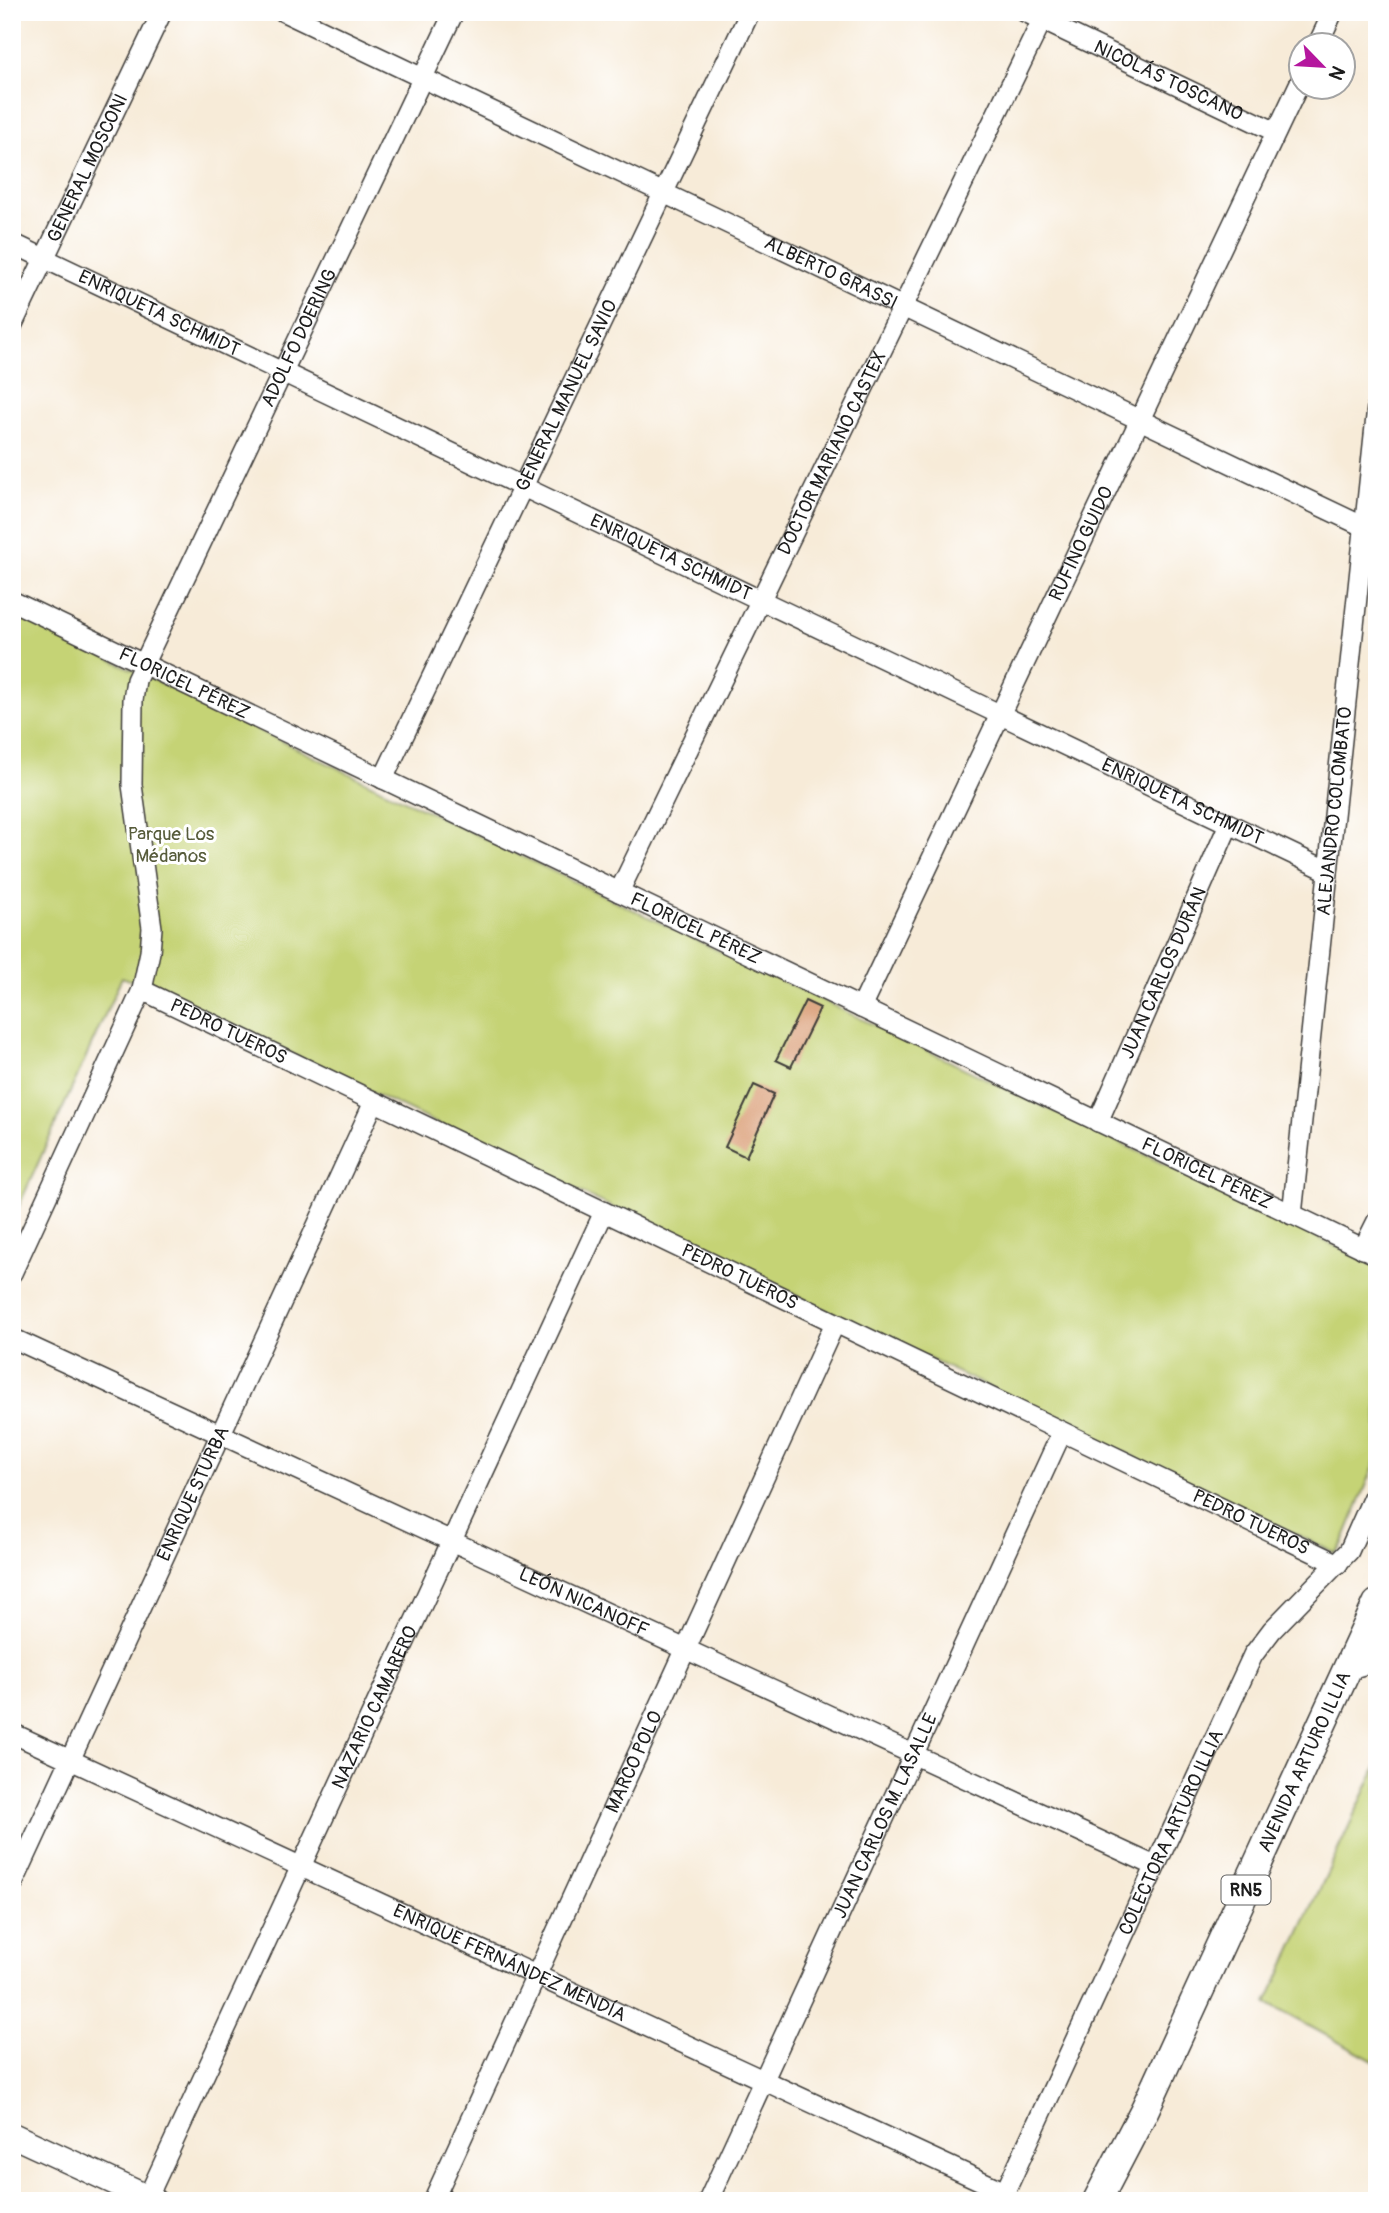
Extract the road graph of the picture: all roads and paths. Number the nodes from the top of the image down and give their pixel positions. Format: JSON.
{"nodes":[{"id":1,"x":162,"y":12,"type":"edge"},
{"id":2,"x":284,"y":12,"type":"edge"},
{"id":3,"x":454,"y":12,"type":"edge"},
{"id":4,"x":750,"y":12,"type":"edge"},
{"id":5,"x":1333,"y":12,"type":"edge"},
{"id":6,"x":1038,"y":15,"type":"edge"},
{"id":7,"x":1324,"y":32,"type":"edge"},
{"id":8,"x":423,"y":78,"type":"junction"},
{"id":9,"x":1290,"y":102,"type":"edge"},
{"id":10,"x":1276,"y":132,"type":"junction"},
{"id":11,"x":663,"y":193,"type":"junction"},
{"id":12,"x":12,"y":243,"type":"edge"},
{"id":13,"x":45,"y":258,"type":"junction"},
{"id":14,"x":903,"y":307,"type":"junction"},
{"id":15,"x":12,"y":326,"type":"edge"},
{"id":16,"x":282,"y":372,"type":"junction"},
{"id":17,"x":1377,"y":407,"type":"edge"},
{"id":18,"x":1139,"y":420,"type":"junction"},
{"id":19,"x":523,"y":486,"type":"junction"},
{"id":20,"x":1370,"y":530,"type":"edge"},
{"id":21,"x":761,"y":600,"type":"junction"},
{"id":22,"x":12,"y":601,"type":"edge"},
{"id":23,"x":143,"y":664,"type":"junction"},
{"id":24,"x":1000,"y":714,"type":"junction"},
{"id":25,"x":383,"y":779,"type":"junction"},
{"id":26,"x":1229,"y":824,"type":"junction"},
{"id":27,"x":1328,"y":871,"type":"junction"},
{"id":28,"x":619,"y":892,"type":"junction"},
{"id":29,"x":142,"y":990,"type":"junction"},
{"id":30,"x":861,"y":1008,"type":"junction"},
{"id":31,"x":374,"y":1102,"type":"junction"},
{"id":32,"x":1098,"y":1122,"type":"junction"},
{"id":33,"x":604,"y":1212,"type":"junction"},
{"id":34,"x":1292,"y":1215,"type":"junction"},
{"id":35,"x":1377,"y":1221,"type":"edge"},
{"id":36,"x":1370,"y":1252,"type":"edge"},
{"id":37,"x":12,"y":1273,"type":"edge"},
{"id":38,"x":835,"y":1323,"type":"junction"},
{"id":39,"x":12,"y":1338,"type":"edge"},
{"id":40,"x":1062,"y":1432,"type":"junction"},
{"id":41,"x":221,"y":1434,"type":"junction"},
{"id":42,"x":1377,"y":1488,"type":"edge"},
{"id":43,"x":452,"y":1541,"type":"junction"},
{"id":44,"x":1338,"y":1564,"type":"junction"},
{"id":45,"x":1377,"y":1604,"type":"edge"},
{"id":46,"x":685,"y":1649,"type":"junction"},
{"id":47,"x":1377,"y":1661,"type":"edge"},
{"id":48,"x":1347,"y":1670,"type":"junction"},
{"id":49,"x":12,"y":1733,"type":"edge"},
{"id":50,"x":914,"y":1755,"type":"junction"},
{"id":51,"x":70,"y":1760,"type":"junction"},
{"id":52,"x":1155,"y":1866,"type":"junction"},
{"id":53,"x":301,"y":1867,"type":"junction"},
{"id":54,"x":12,"y":1886,"type":"edge"},
{"id":55,"x":536,"y":1975,"type":"junction"},
{"id":56,"x":764,"y":2080,"type":"junction"},
{"id":57,"x":1144,"y":2109,"type":"junction"},
{"id":58,"x":12,"y":2135,"type":"edge"},
{"id":59,"x":1003,"y":2196,"type":"edge"},
{"id":60,"x":150,"y":2200,"type":"edge"},
{"id":61,"x":433,"y":2201,"type":"edge"},
{"id":62,"x":708,"y":2201,"type":"edge"},
{"id":63,"x":1097,"y":2201,"type":"edge"},
{"id":64,"x":1110,"y":2201,"type":"edge"}],
"edges":[{"from":1,"to":13,"type":"street","name":"GENERAL MOSCONI"},
{"from":2,"to":8,"type":"street","name":"ALBERTO GRASSI"},
{"from":3,"to":8,"type":"street","name":"ADOLFO DOERING"},
{"from":4,"to":11,"type":"street","name":"GENERAL MANUEL SAVIO"},
{"from":5,"to":7,"type":"street"},
{"from":6,"to":10,"type":"street","name":"NICOLÁS TOSCANO"},
{"from":6,"to":14,"type":"street","name":"DOCTOR MARIANO CASTEX"},
{"from":8,"to":11,"type":"street","name":"ALBERTO GRASSI"},
{"from":8,"to":16,"type":"street","name":"ADOLFO DOERING"},
{"from":9,"to":10,"type":"street","name":"RUFINO GUIDO"},
{"from":10,"to":18,"type":"street","name":"RUFINO GUIDO"},
{"from":11,"to":14,"type":"street","name":"ALBERTO GRASSI"},
{"from":11,"to":19,"type":"street","name":"GENERAL MANUEL SAVIO"},
{"from":12,"to":13,"type":"street","name":"ENRIQUETA SCHMIDT"},
{"from":13,"to":15,"type":"street","name":"GENERAL MOSCONI"},
{"from":13,"to":16,"type":"street","name":"ENRIQUETA SCHMIDT"},
{"from":14,"to":18,"type":"street","name":"ALBERTO GRASSI"},
{"from":14,"to":21,"type":"street","name":"DOCTOR MARIANO CASTEX"},
{"from":16,"to":19,"type":"street","name":"ENRIQUETA SCHMIDT"},
{"from":16,"to":23,"type":"street","name":"ADOLFO DOERING"},
{"from":17,"to":20,"type":"street","name":"ALEJANDRO COLOMBATO"},
{"from":18,"to":20,"type":"street","name":"ALBERTO GRASSI"},
{"from":18,"to":24,"type":"street","name":"RUFINO GUIDO"},
{"from":19,"to":21,"type":"street","name":"ENRIQUETA SCHMIDT"},
{"from":19,"to":25,"type":"street","name":"GENERAL MANUEL SAVIO"},
{"from":20,"to":27,"type":"street","name":"ALEJANDRO COLOMBATO"},
{"from":21,"to":24,"type":"street","name":"ENRIQUETA SCHMIDT"},
{"from":21,"to":28,"type":"street","name":"DOCTOR MARIANO CASTEX"},
{"from":22,"to":23,"type":"street","name":"FLORICEL PÉREZ"},
{"from":23,"to":25,"type":"street","name":"FLORICEL PÉREZ"},
{"from":23,"to":29,"type":"street","name":"ADOLFO DOERING"},
{"from":24,"to":26,"type":"street","name":"ENRIQUETA SCHMIDT"},
{"from":24,"to":30,"type":"street","name":"RUFINO GUIDO"},
{"from":25,"to":28,"type":"street","name":"FLORICEL PÉREZ"},
{"from":26,"to":27,"type":"street","name":"ENRIQUETA SCHMIDT"},
{"from":26,"to":32,"type":"street","name":"JUAN CARLOS DURÁN"},
{"from":27,"to":34,"type":"street","name":"ALEJANDRO COLOMBATO"},
{"from":28,"to":30,"type":"street","name":"FLORICEL PÉREZ"},
{"from":29,"to":31,"type":"street","name":"PEDRO TUEROS"},
{"from":29,"to":37,"type":"street","name":"ADOLFO DOERING"},
{"from":30,"to":32,"type":"street","name":"FLORICEL PÉREZ"},
{"from":31,"to":33,"type":"street","name":"PEDRO TUEROS"},
{"from":31,"to":41,"type":"street","name":"ENRIQUE STURBA"},
{"from":32,"to":34,"type":"street","name":"FLORICEL PÉREZ"},
{"from":33,"to":38,"type":"street","name":"PEDRO TUEROS"},
{"from":33,"to":43,"type":"street","name":"NAZARIO CAMARERO"},
{"from":34,"to":36,"type":"street","name":"FLORICEL PÉREZ"},
{"from":35,"to":36,"type":"street"},
{"from":38,"to":40,"type":"street","name":"PEDRO TUEROS"},
{"from":38,"to":46,"type":"street","name":"MARCO POLO"},
{"from":39,"to":41,"type":"street","name":"LEÓN NICANOFF"},
{"from":40,"to":44,"type":"street","name":"PEDRO TUEROS"},
{"from":40,"to":50,"type":"street","name":"JUAN CARLOS M. LASALLE"},
{"from":41,"to":43,"type":"street","name":"LEÓN NICANOFF"},
{"from":41,"to":51,"type":"street","name":"ENRIQUE STURBA"},
{"from":42,"to":44,"type":"street","name":"COLECTORA ARTURO ILLIA"},
{"from":43,"to":46,"type":"street","name":"LEÓN NICANOFF"},
{"from":43,"to":53,"type":"street","name":"NAZARIO CAMARERO"},
{"from":44,"to":52,"type":"street","name":"COLECTORA ARTURO ILLIA"},
{"from":45,"to":48,"type":"highway","name":"AVENIDA ARTURO ILLIA","number":"RN5"},
{"from":46,"to":50,"type":"street","name":"LEÓN NICANOFF"},
{"from":46,"to":55,"type":"street","name":"MARCO POLO"},
{"from":47,"to":48,"type":"street"},
{"from":48,"to":57,"type":"highway","name":"AVENIDA ARTURO ILLIA","number":"RN5"},
{"from":49,"to":51,"type":"street","name":"ENRIQUE FERNÁNDEZ MENDÍA"},
{"from":50,"to":52,"type":"street","name":"LEÓN NICANOFF"},
{"from":50,"to":56,"type":"street","name":"JUAN CARLOS M. LASALLE"},
{"from":51,"to":53,"type":"street","name":"ENRIQUE FERNÁNDEZ MENDÍA"},
{"from":51,"to":54,"type":"street","name":"ENRIQUE STURBA"},
{"from":52,"to":59,"type":"street","name":"COLECTORA ARTURO ILLIA"},
{"from":53,"to":55,"type":"street","name":"ENRIQUE FERNÁNDEZ MENDÍA"},
{"from":53,"to":60,"type":"street","name":"NAZARIO CAMARERO"},
{"from":55,"to":56,"type":"street","name":"ENRIQUE FERNÁNDEZ MENDÍA"},
{"from":55,"to":61,"type":"street","name":"MARCO POLO"},
{"from":56,"to":59,"type":"street","name":"ENRIQUE FERNÁNDEZ MENDÍA"},
{"from":56,"to":62,"type":"street","name":"JUAN CARLOS M. LASALLE"},
{"from":57,"to":63,"type":"highway","name":"AVENIDA ARTURO ILLIA","number":"RN5"},
{"from":57,"to":64,"type":"highway","name":"AVENIDA ARTURO ILLIA","number":"RN5"},
{"from":58,"to":60,"type":"main road"}]}
